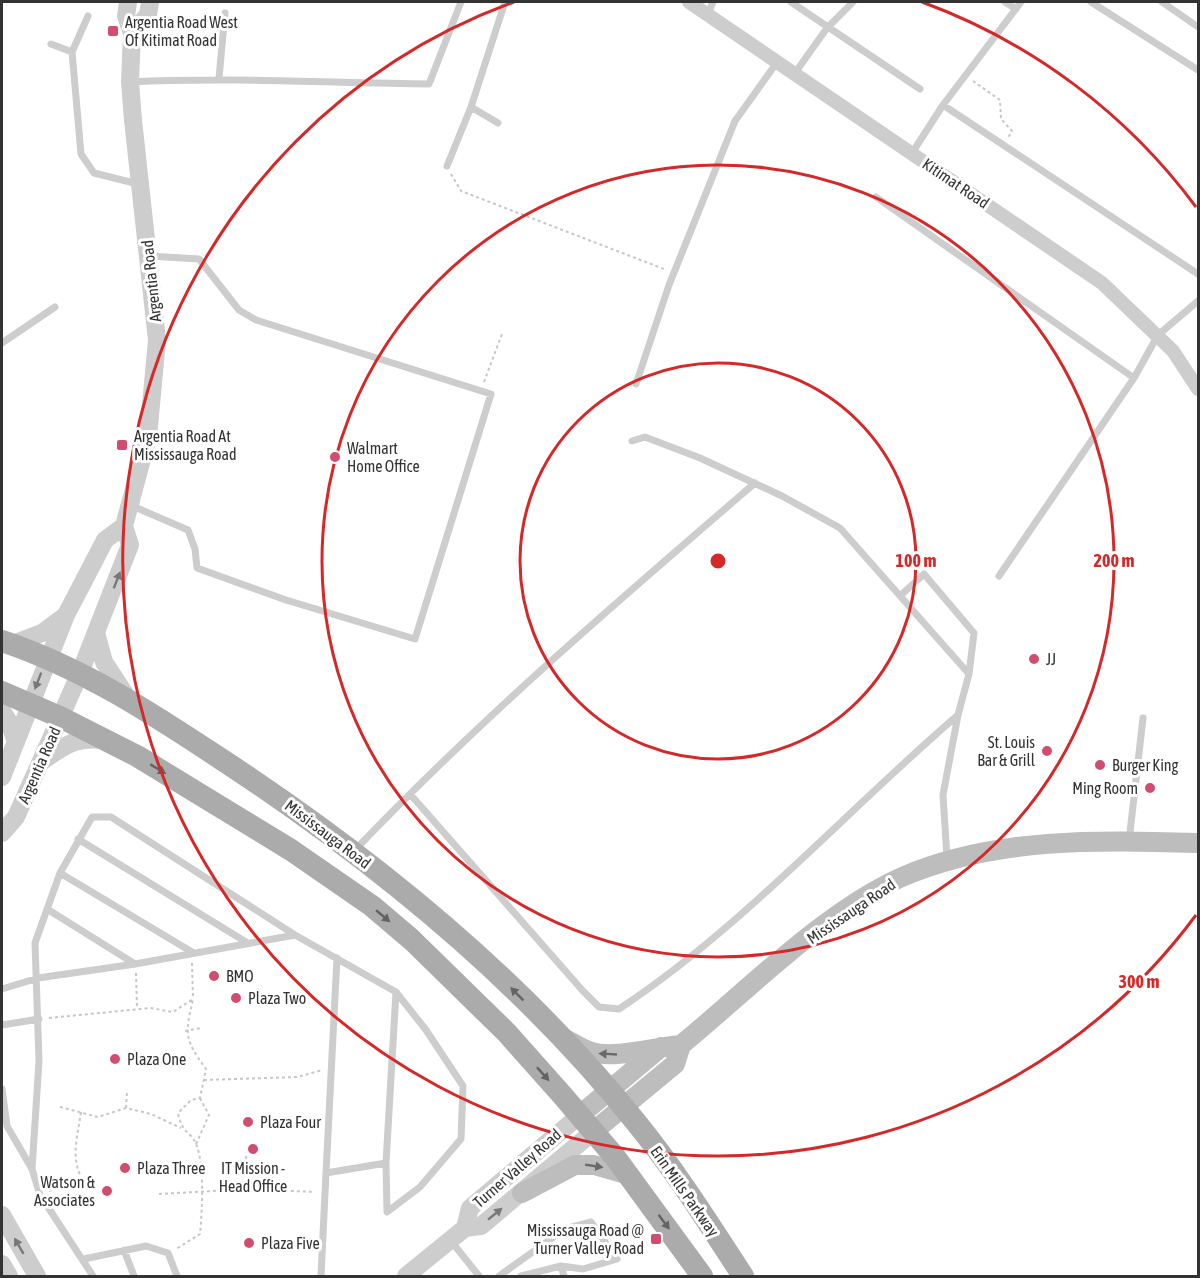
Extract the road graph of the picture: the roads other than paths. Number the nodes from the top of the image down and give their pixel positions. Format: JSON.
{"nodes":[{"id":1,"x":128,"y":2,"type":"edge"},
{"id":2,"x":150,"y":2,"type":"edge"},
{"id":3,"x":461,"y":2,"type":"edge"},
{"id":4,"x":505,"y":2,"type":"edge"},
{"id":5,"x":689,"y":2,"type":"edge"},
{"id":6,"x":791,"y":2,"type":"edge"},
{"id":7,"x":853,"y":2,"type":"edge"},
{"id":8,"x":1005,"y":2,"type":"edge"},
{"id":9,"x":1021,"y":2,"type":"edge"},
{"id":10,"x":1091,"y":2,"type":"edge"},
{"id":11,"x":1162,"y":2,"type":"edge"},
{"id":12,"x":710,"y":8,"type":"edge"},
{"id":13,"x":1016,"y":9,"type":"junction"},
{"id":14,"x":225,"y":13,"type":"dead end"},
{"id":15,"x":88,"y":16,"type":"dead end"},
{"id":16,"x":1198,"y":27,"type":"edge"},
{"id":17,"x":828,"y":28,"type":"junction"},
{"id":18,"x":132,"y":33,"type":"junction"},
{"id":19,"x":51,"y":44,"type":"dead end"},
{"id":20,"x":72,"y":52,"type":"junction"},
{"id":21,"x":778,"y":62,"type":"junction"},
{"id":22,"x":1198,"y":70,"type":"edge"},
{"id":23,"x":795,"y":73,"type":"junction"},
{"id":24,"x":219,"y":78,"type":"junction"},
{"id":25,"x":130,"y":82,"type":"junction"},
{"id":26,"x":920,"y":88,"type":"dead end"},
{"id":27,"x":944,"y":105,"type":"junction"},
{"id":28,"x":471,"y":107,"type":"junction"},
{"id":29,"x":498,"y":123,"type":"dead end"},
{"id":30,"x":912,"y":153,"type":"junction"},
{"id":31,"x":447,"y":166,"type":"road end"},
{"id":32,"x":140,"y":185,"type":"junction"},
{"id":33,"x":876,"y":196,"type":"dead end"},
{"id":34,"x":149,"y":256,"type":"junction"},
{"id":35,"x":1198,"y":274,"type":"edge"},
{"id":36,"x":1198,"y":302,"type":"edge"},
{"id":37,"x":55,"y":307,"type":"dead end"},
{"id":38,"x":1158,"y":335,"type":"junction"},
{"id":39,"x":2,"y":343,"type":"edge"},
{"id":40,"x":1134,"y":378,"type":"junction"},
{"id":41,"x":636,"y":384,"type":"dead end"},
{"id":42,"x":1198,"y":389,"type":"edge"},
{"id":43,"x":632,"y":441,"type":"dead end"},
{"id":44,"x":755,"y":483,"type":"junction"},
{"id":45,"x":130,"y":505,"type":"junction"},
{"id":46,"x":124,"y":526,"type":"junction"},
{"id":47,"x":999,"y":576,"type":"dead end"},
{"id":48,"x":901,"y":595,"type":"junction"},
{"id":49,"x":66,"y":615,"type":"junction"},
{"id":50,"x":96,"y":633,"type":"junction"},
{"id":51,"x":7,"y":643,"type":"edge"},
{"id":52,"x":48,"y":657,"type":"junction"},
{"id":53,"x":80,"y":673,"type":"junction"},
{"id":54,"x":969,"y":674,"type":"junction"},
{"id":55,"x":2,"y":692,"type":"edge"},
{"id":56,"x":127,"y":697,"type":"junction"},
{"id":57,"x":29,"y":705,"type":"junction"},
{"id":58,"x":2,"y":711,"type":"edge"},
{"id":59,"x":958,"y":715,"type":"junction"},
{"id":60,"x":60,"y":717,"type":"junction"},
{"id":61,"x":1143,"y":718,"type":"dead end"},
{"id":62,"x":106,"y":741,"type":"junction"},
{"id":63,"x":16,"y":742,"type":"junction"},
{"id":64,"x":40,"y":764,"type":"junction"},
{"id":65,"x":2,"y":777,"type":"edge"},
{"id":66,"x":410,"y":794,"type":"junction"},
{"id":67,"x":2,"y":832,"type":"edge"},
{"id":68,"x":78,"y":839,"type":"junction"},
{"id":69,"x":1129,"y":843,"type":"junction"},
{"id":70,"x":1198,"y":843,"type":"edge"},
{"id":71,"x":354,"y":852,"type":"junction"},
{"id":72,"x":947,"y":861,"type":"junction"},
{"id":73,"x":60,"y":873,"type":"junction"},
{"id":74,"x":48,"y":909,"type":"junction"},
{"id":75,"x":295,"y":935,"type":"junction"},
{"id":76,"x":246,"y":942,"type":"junction"},
{"id":77,"x":192,"y":952,"type":"junction"},
{"id":78,"x":337,"y":958,"type":"junction"},
{"id":79,"x":135,"y":964,"type":"junction"},
{"id":80,"x":38,"y":978,"type":"junction"},
{"id":81,"x":2,"y":989,"type":"edge"},
{"id":82,"x":396,"y":992,"type":"junction"},
{"id":83,"x":39,"y":1019,"type":"junction"},
{"id":84,"x":2,"y":1025,"type":"edge"},
{"id":85,"x":559,"y":1036,"type":"junction"},
{"id":86,"x":671,"y":1046,"type":"junction"},
{"id":87,"x":2,"y":1089,"type":"edge"},
{"id":88,"x":609,"y":1090,"type":"junction"},
{"id":89,"x":624,"y":1108,"type":"junction"},
{"id":90,"x":587,"y":1123,"type":"junction"},
{"id":91,"x":386,"y":1163,"type":"junction"},
{"id":92,"x":32,"y":1169,"type":"junction"},
{"id":93,"x":326,"y":1173,"type":"junction"},
{"id":94,"x":629,"y":1175,"type":"junction"},
{"id":95,"x":522,"y":1193,"type":"junction"},
{"id":96,"x":2,"y":1215,"type":"edge"},
{"id":97,"x":465,"y":1228,"type":"junction"},
{"id":98,"x":450,"y":1240,"type":"junction"},
{"id":99,"x":124,"y":1250,"type":"junction"},
{"id":100,"x":84,"y":1258,"type":"junction"},
{"id":101,"x":2,"y":1264,"type":"edge"},
{"id":102,"x":561,"y":1266,"type":"junction"},
{"id":103,"x":9,"y":1276,"type":"edge"},
{"id":104,"x":37,"y":1276,"type":"edge"},
{"id":105,"x":93,"y":1276,"type":"edge"},
{"id":106,"x":134,"y":1276,"type":"edge"},
{"id":107,"x":177,"y":1276,"type":"edge"},
{"id":108,"x":321,"y":1276,"type":"edge"},
{"id":109,"x":406,"y":1276,"type":"edge"},
{"id":110,"x":479,"y":1276,"type":"edge"},
{"id":111,"x":499,"y":1276,"type":"edge"},
{"id":112,"x":521,"y":1276,"type":"edge"},
{"id":113,"x":564,"y":1276,"type":"edge"},
{"id":114,"x":702,"y":1276,"type":"edge"},
{"id":115,"x":743,"y":1276,"type":"edge"}],
"edges":[{"from":1,"to":18,"type":"street","name":"Argentia Road"},
{"from":2,"to":18,"type":"street"},
{"from":3,"to":24,"type":"lane"},
{"from":4,"to":28,"type":"lane"},
{"from":5,"to":12,"type":"street","name":"Kitimat Road"},
{"from":6,"to":17,"type":"lane"},
{"from":7,"to":17,"type":"lane"},
{"from":8,"to":13,"type":"lane"},
{"from":9,"to":13,"type":"lane"},
{"from":10,"to":22,"type":"lane"},
{"from":11,"to":16,"type":"lane"},
{"from":12,"to":21,"type":"street","name":"Kitimat Road"},
{"from":13,"to":27,"type":"lane"},
{"from":14,"to":24,"type":"lane"},
{"from":15,"to":20,"type":"lane"},
{"from":17,"to":23,"type":"lane"},
{"from":17,"to":26,"type":"lane"},
{"from":18,"to":25,"type":"street","name":"Argentia Road"},
{"from":19,"to":20,"type":"lane"},
{"from":20,"to":32,"type":"lane"},
{"from":21,"to":23,"type":"street","name":"Kitimat Road"},
{"from":21,"to":41,"type":"lane"},
{"from":23,"to":30,"type":"street","name":"Kitimat Road"},
{"from":24,"to":25,"type":"lane"},
{"from":25,"to":32,"type":"street","name":"Argentia Road"},
{"from":27,"to":30,"type":"lane"},
{"from":27,"to":35,"type":"lane"},
{"from":28,"to":29,"type":"lane"},
{"from":28,"to":31,"type":"lane"},
{"from":30,"to":38,"type":"street","name":"Kitimat Road"},
{"from":32,"to":34,"type":"street","name":"Argentia Road"},
{"from":33,"to":40,"type":"lane"},
{"from":34,"to":45,"type":"street","name":"Argentia Road"},
{"from":34,"to":45,"type":"lane"},
{"from":36,"to":38,"type":"lane"},
{"from":37,"to":39,"type":"lane"},
{"from":38,"to":40,"type":"lane"},
{"from":38,"to":42,"type":"street","name":"Kitimat Road"},
{"from":40,"to":47,"type":"lane"},
{"from":43,"to":44,"type":"lane"},
{"from":44,"to":48,"type":"lane"},
{"from":44,"to":66,"type":"lane"},
{"from":45,"to":46,"type":"street","name":"Argentia Road"},
{"from":46,"to":49,"type":"street","name":"Argentia Road"},
{"from":50,"to":46,"type":"street","name":"Argentia Road","one_way":true},
{"from":48,"to":54,"type":"lane"},
{"from":48,"to":54,"type":"lane"},
{"from":49,"to":51,"type":"street"},
{"from":49,"to":52,"type":"street","name":"Argentia Road"},
{"from":50,"to":53,"type":"street","name":"Argentia Road"},
{"from":50,"to":56,"type":"street"},
{"from":51,"to":52,"type":"main road","name":"Mississauga Road"},
{"from":52,"to":53,"type":"main road","name":"Mississauga Road"},
{"from":52,"to":57,"type":"street","name":"Argentia Road","one_way":true},
{"from":53,"to":56,"type":"main road","name":"Mississauga Road"},
{"from":53,"to":60,"type":"street","name":"Argentia Road"},
{"from":54,"to":59,"type":"lane"},
{"from":55,"to":57,"type":"main road","name":"Mississauga Road"},
{"from":56,"to":71,"type":"main road","name":"Mississauga Road"},
{"from":57,"to":60,"type":"main road","name":"Mississauga Road"},
{"from":57,"to":63,"type":"street","name":"Argentia Road"},
{"from":58,"to":63,"type":"street"},
{"from":59,"to":66,"type":"lane"},
{"from":59,"to":72,"type":"lane"},
{"from":60,"to":62,"type":"main road","name":"Mississauga Road"},
{"from":60,"to":64,"type":"street","name":"Argentia Road"},
{"from":61,"to":69,"type":"lane"},
{"from":62,"to":64,"type":"street"},
{"from":62,"to":90,"type":"main road","name":"Mississauga Road","one_way":true},
{"from":63,"to":65,"type":"street","name":"Argentia Road"},
{"from":64,"to":67,"type":"street","name":"Argentia Road"},
{"from":66,"to":71,"type":"lane"},
{"from":68,"to":73,"type":"lane"},
{"from":68,"to":75,"type":"lane"},
{"from":68,"to":76,"type":"lane"},
{"from":69,"to":70,"type":"main road","name":"Mississauga Road"},
{"from":69,"to":72,"type":"main road","name":"Mississauga Road"},
{"from":85,"to":71,"type":"main road","name":"Mississauga Road","one_way":true},
{"from":72,"to":86,"type":"main road","name":"Mississauga Road"},
{"from":73,"to":74,"type":"lane"},
{"from":73,"to":77,"type":"lane"},
{"from":74,"to":79,"type":"lane"},
{"from":74,"to":80,"type":"lane"},
{"from":75,"to":76,"type":"lane"},
{"from":75,"to":78,"type":"lane"},
{"from":76,"to":77,"type":"lane"},
{"from":77,"to":79,"type":"lane"},
{"from":78,"to":82,"type":"lane"},
{"from":78,"to":93,"type":"lane"},
{"from":79,"to":80,"type":"lane"},
{"from":80,"to":81,"type":"lane"},
{"from":80,"to":83,"type":"lane"},
{"from":82,"to":91,"type":"lane"},
{"from":82,"to":91,"type":"lane"},
{"from":83,"to":84,"type":"lane"},
{"from":83,"to":92,"type":"lane"},
{"from":86,"to":85,"type":"main road","one_way":true},
{"from":85,"to":88,"type":"main road","name":"Mississauga Road"},
{"from":86,"to":88,"type":"main road","name":"Mississauga Road"},
{"from":86,"to":89,"type":"main road","name":"Mississauga Road"},
{"from":87,"to":92,"type":"lane"},
{"from":88,"to":89,"type":"main road","name":"Mississauga Road"},
{"from":88,"to":90,"type":"main road","name":"Mississauga Road"},
{"from":89,"to":90,"type":"main road","name":"Mississauga Road"},
{"from":89,"to":115,"type":"main road","name":"Erin Mills Parkway"},
{"from":90,"to":94,"type":"main road","name":"Erin Mills Parkway"},
{"from":90,"to":95,"type":"street","name":"Turner Valley Road"},
{"from":90,"to":97,"type":"street","name":"Turner Valley Road"},
{"from":91,"to":93,"type":"lane"},
{"from":92,"to":100,"type":"lane"},
{"from":93,"to":108,"type":"lane"},
{"from":95,"to":94,"type":"main road","one_way":true},
{"from":94,"to":114,"type":"main road","name":"Erin Mills Parkway","one_way":true},
{"from":97,"to":95,"type":"street","name":"Turner Valley Road","one_way":true},
{"from":104,"to":96,"type":"street","one_way":true},
{"from":97,"to":98,"type":"street","name":"Turner Valley Road"},
{"from":98,"to":109,"type":"street","name":"Turner Valley Road"},
{"from":98,"to":110,"type":"lane"},
{"from":99,"to":100,"type":"lane"},
{"from":99,"to":106,"type":"lane"},
{"from":99,"to":107,"type":"lane"},
{"from":100,"to":105,"type":"lane"},
{"from":101,"to":103,"type":"street"},
{"from":102,"to":111,"type":"lane"},
{"from":102,"to":112,"type":"lane"},
{"from":102,"to":113,"type":"lane"}]}
